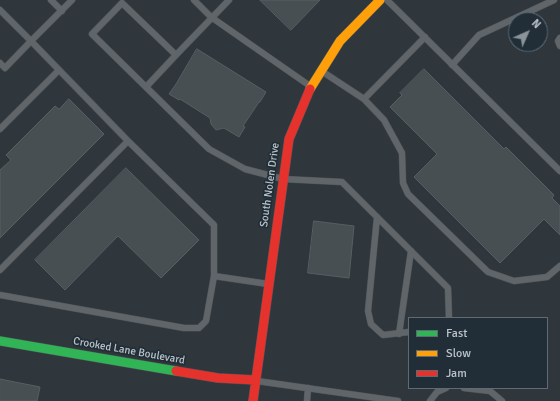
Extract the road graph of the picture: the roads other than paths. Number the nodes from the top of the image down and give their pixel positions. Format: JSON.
{"nodes":[{"id":1,"x":51,"y":0,"type":"edge"},
{"id":2,"x":72,"y":0,"type":"edge"},
{"id":3,"x":194,"y":0,"type":"edge"},
{"id":4,"x":229,"y":0,"type":"edge"},
{"id":5,"x":380,"y":0,"type":"edge"},
{"id":6,"x":387,"y":0,"type":"edge"},
{"id":7,"x":554,"y":0,"type":"edge"},
{"id":8,"x":0,"y":10,"type":"edge"},
{"id":9,"x":62,"y":11,"type":"junction"},
{"id":10,"x":211,"y":17,"type":"junction"},
{"id":11,"x":425,"y":38,"type":"junction"},
{"id":12,"x":560,"y":38,"type":"edge"},
{"id":13,"x":31,"y":41,"type":"junction"},
{"id":14,"x":560,"y":46,"type":"edge"},
{"id":15,"x":176,"y":55,"type":"junction"},
{"id":16,"x":0,"y":63,"type":"edge"},
{"id":17,"x":452,"y":65,"type":"junction"},
{"id":18,"x":5,"y":68,"type":"junction"},
{"id":19,"x":59,"y":70,"type":"junction"},
{"id":20,"x":321,"y":71,"type":"junction"},
{"id":21,"x":0,"y":73,"type":"edge"},
{"id":22,"x":146,"y":87,"type":"junction"},
{"id":23,"x":311,"y":87,"type":"junction"},
{"id":24,"x":364,"y":99,"type":"junction"},
{"id":25,"x":0,"y":129,"type":"edge"},
{"id":26,"x":128,"y":141,"type":"junction"},
{"id":27,"x":560,"y":171,"type":"edge"},
{"id":28,"x":283,"y":179,"type":"junction"},
{"id":29,"x":377,"y":217,"type":"junction"},
{"id":30,"x":411,"y":251,"type":"junction"},
{"id":31,"x":560,"y":266,"type":"edge"},
{"id":32,"x":0,"y":270,"type":"edge"},
{"id":33,"x":214,"y":276,"type":"junction"},
{"id":34,"x":269,"y":285,"type":"junction"},
{"id":35,"x":0,"y":295,"type":"edge"},
{"id":36,"x":449,"y":317,"type":"edge"},
{"id":37,"x":408,"y":332,"type":"edge"},
{"id":38,"x":399,"y":334,"type":"junction"},
{"id":39,"x":0,"y":341,"type":"edge"},
{"id":40,"x":255,"y":380,"type":"junction"},
{"id":41,"x":308,"y":388,"type":"junction"},
{"id":42,"x":444,"y":389,"type":"edge"},
{"id":43,"x":473,"y":389,"type":"edge"},
{"id":44,"x":253,"y":401,"type":"edge"},
{"id":45,"x":307,"y":401,"type":"edge"},
{"id":46,"x":398,"y":401,"type":"edge"},
{"id":47,"x":430,"y":401,"type":"edge"},
{"id":48,"x":502,"y":401,"type":"edge"}],
"edges":[{"from":1,"to":9,"type":"lane"},
{"from":2,"to":9,"type":"lane"},
{"from":3,"to":10,"type":"lane"},
{"from":4,"to":10,"type":"lane"},
{"from":5,"to":20,"type":"street","name":"South Nolen Drive"},
{"from":6,"to":11,"type":"lane"},
{"from":7,"to":17,"type":"lane"},
{"from":8,"to":13,"type":"lane"},
{"from":9,"to":13,"type":"lane"},
{"from":10,"to":15,"type":"lane"},
{"from":10,"to":23,"type":"lane"},
{"from":11,"to":17,"type":"lane"},
{"from":11,"to":24,"type":"lane"},
{"from":12,"to":14,"type":"lane"},
{"from":13,"to":18,"type":"lane"},
{"from":13,"to":19,"type":"lane"},
{"from":15,"to":22,"type":"lane"},
{"from":15,"to":22,"type":"lane"},
{"from":16,"to":18,"type":"lane"},
{"from":17,"to":27,"type":"lane"},
{"from":18,"to":21,"type":"lane"},
{"from":19,"to":25,"type":"lane"},
{"from":19,"to":26,"type":"lane"},
{"from":20,"to":23,"type":"street","name":"South Nolen Drive"},
{"from":20,"to":24,"type":"lane"},
{"from":22,"to":28,"type":"lane"},
{"from":23,"to":28,"type":"street","name":"South Nolen Drive"},
{"from":24,"to":31,"type":"lane"},
{"from":26,"to":32,"type":"lane"},
{"from":26,"to":33,"type":"lane"},
{"from":28,"to":29,"type":"lane"},
{"from":28,"to":34,"type":"street","name":"South Nolen Drive"},
{"from":29,"to":30,"type":"lane"},
{"from":29,"to":38,"type":"lane"},
{"from":30,"to":36,"type":"lane"},
{"from":30,"to":38,"type":"lane"},
{"from":33,"to":34,"type":"lane"},
{"from":33,"to":35,"type":"lane"},
{"from":34,"to":40,"type":"street","name":"South Nolen Drive"},
{"from":37,"to":38,"type":"lane"},
{"from":39,"to":40,"type":"street","name":"Crooked Lane Boulevard"},
{"from":40,"to":41,"type":"lane"},
{"from":40,"to":44,"type":"street","name":"South Nolen Drive"},
{"from":41,"to":45,"type":"lane"},
{"from":41,"to":46,"type":"lane"},
{"from":42,"to":47,"type":"lane"},
{"from":43,"to":48,"type":"lane"}]}
